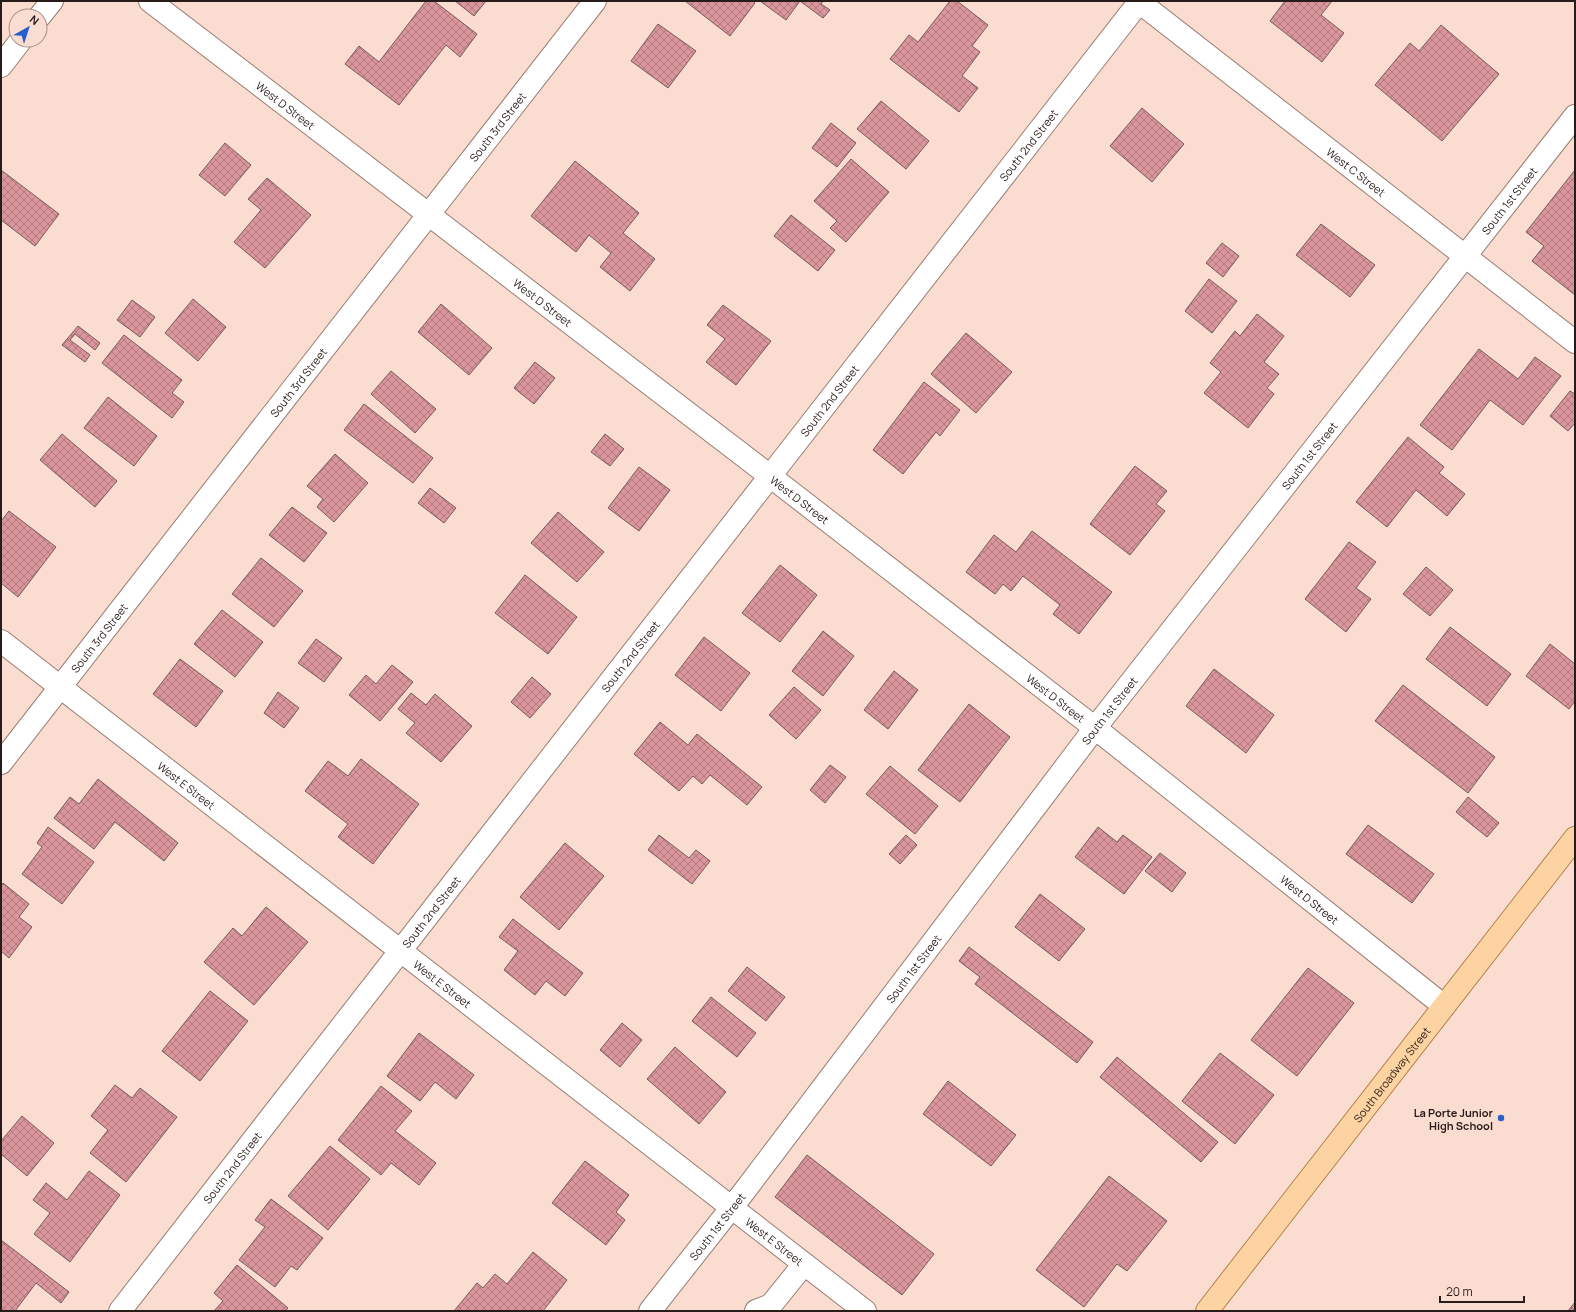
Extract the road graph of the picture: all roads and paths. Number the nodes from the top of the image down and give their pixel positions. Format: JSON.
{"nodes":[{"id":1,"x":150,"y":1,"type":"edge"},
{"id":2,"x":595,"y":1,"type":"edge"},
{"id":3,"x":1139,"y":1,"type":"edge"},
{"id":4,"x":15,"y":48,"type":"edge"},
{"id":5,"x":1,"y":66,"type":"edge"},
{"id":6,"x":1575,"y":116,"type":"edge"},
{"id":7,"x":428,"y":214,"type":"junction"},
{"id":8,"x":1465,"y":256,"type":"junction"},
{"id":9,"x":1575,"y":342,"type":"edge"},
{"id":10,"x":770,"y":476,"type":"junction"},
{"id":11,"x":1,"y":641,"type":"edge"},
{"id":12,"x":60,"y":686,"type":"junction"},
{"id":13,"x":1095,"y":728,"type":"junction"},
{"id":14,"x":1,"y":763,"type":"edge"},
{"id":15,"x":1575,"y":838,"type":"edge"},
{"id":16,"x":400,"y":950,"type":"junction"},
{"id":17,"x":1444,"y":1006,"type":"junction"},
{"id":18,"x":732,"y":1207,"type":"junction"},
{"id":19,"x":804,"y":1264,"type":"junction"},
{"id":20,"x":120,"y":1311,"type":"edge"},
{"id":21,"x":650,"y":1311,"type":"edge"},
{"id":22,"x":756,"y":1311,"type":"edge"},
{"id":23,"x":864,"y":1311,"type":"edge"},
{"id":24,"x":1207,"y":1311,"type":"edge"}],
"edges":[{"from":1,"to":7,"type":"street","name":"West D Street"},
{"from":2,"to":7,"type":"street","name":"South 3rd Street"},
{"from":3,"to":8,"type":"street","name":"West C Street"},
{"from":3,"to":10,"type":"street","name":"South 2nd Street"},
{"from":4,"to":5,"type":"street"},
{"from":6,"to":8,"type":"street","name":"South 1st Street"},
{"from":7,"to":10,"type":"street","name":"West D Street"},
{"from":7,"to":12,"type":"street","name":"South 3rd Street"},
{"from":8,"to":9,"type":"street","name":"West C Street"},
{"from":8,"to":13,"type":"street","name":"South 1st Street"},
{"from":10,"to":13,"type":"street","name":"West D Street"},
{"from":10,"to":16,"type":"street","name":"South 2nd Street"},
{"from":11,"to":12,"type":"street","name":"West E Street"},
{"from":12,"to":14,"type":"street","name":"South 3rd Street"},
{"from":12,"to":16,"type":"street","name":"West E Street"},
{"from":13,"to":17,"type":"street","name":"West D Street"},
{"from":13,"to":18,"type":"street","name":"South 1st Street"},
{"from":15,"to":17,"type":"main road","name":"South Broadway Street"},
{"from":16,"to":18,"type":"street","name":"West E Street"},
{"from":16,"to":20,"type":"street","name":"South 2nd Street"},
{"from":17,"to":24,"type":"main road","name":"South Broadway Street"},
{"from":18,"to":19,"type":"street","name":"West E Street"},
{"from":18,"to":21,"type":"street","name":"South 1st Street"},
{"from":19,"to":22,"type":"street"},
{"from":19,"to":23,"type":"street","name":"West E Street"}]}
